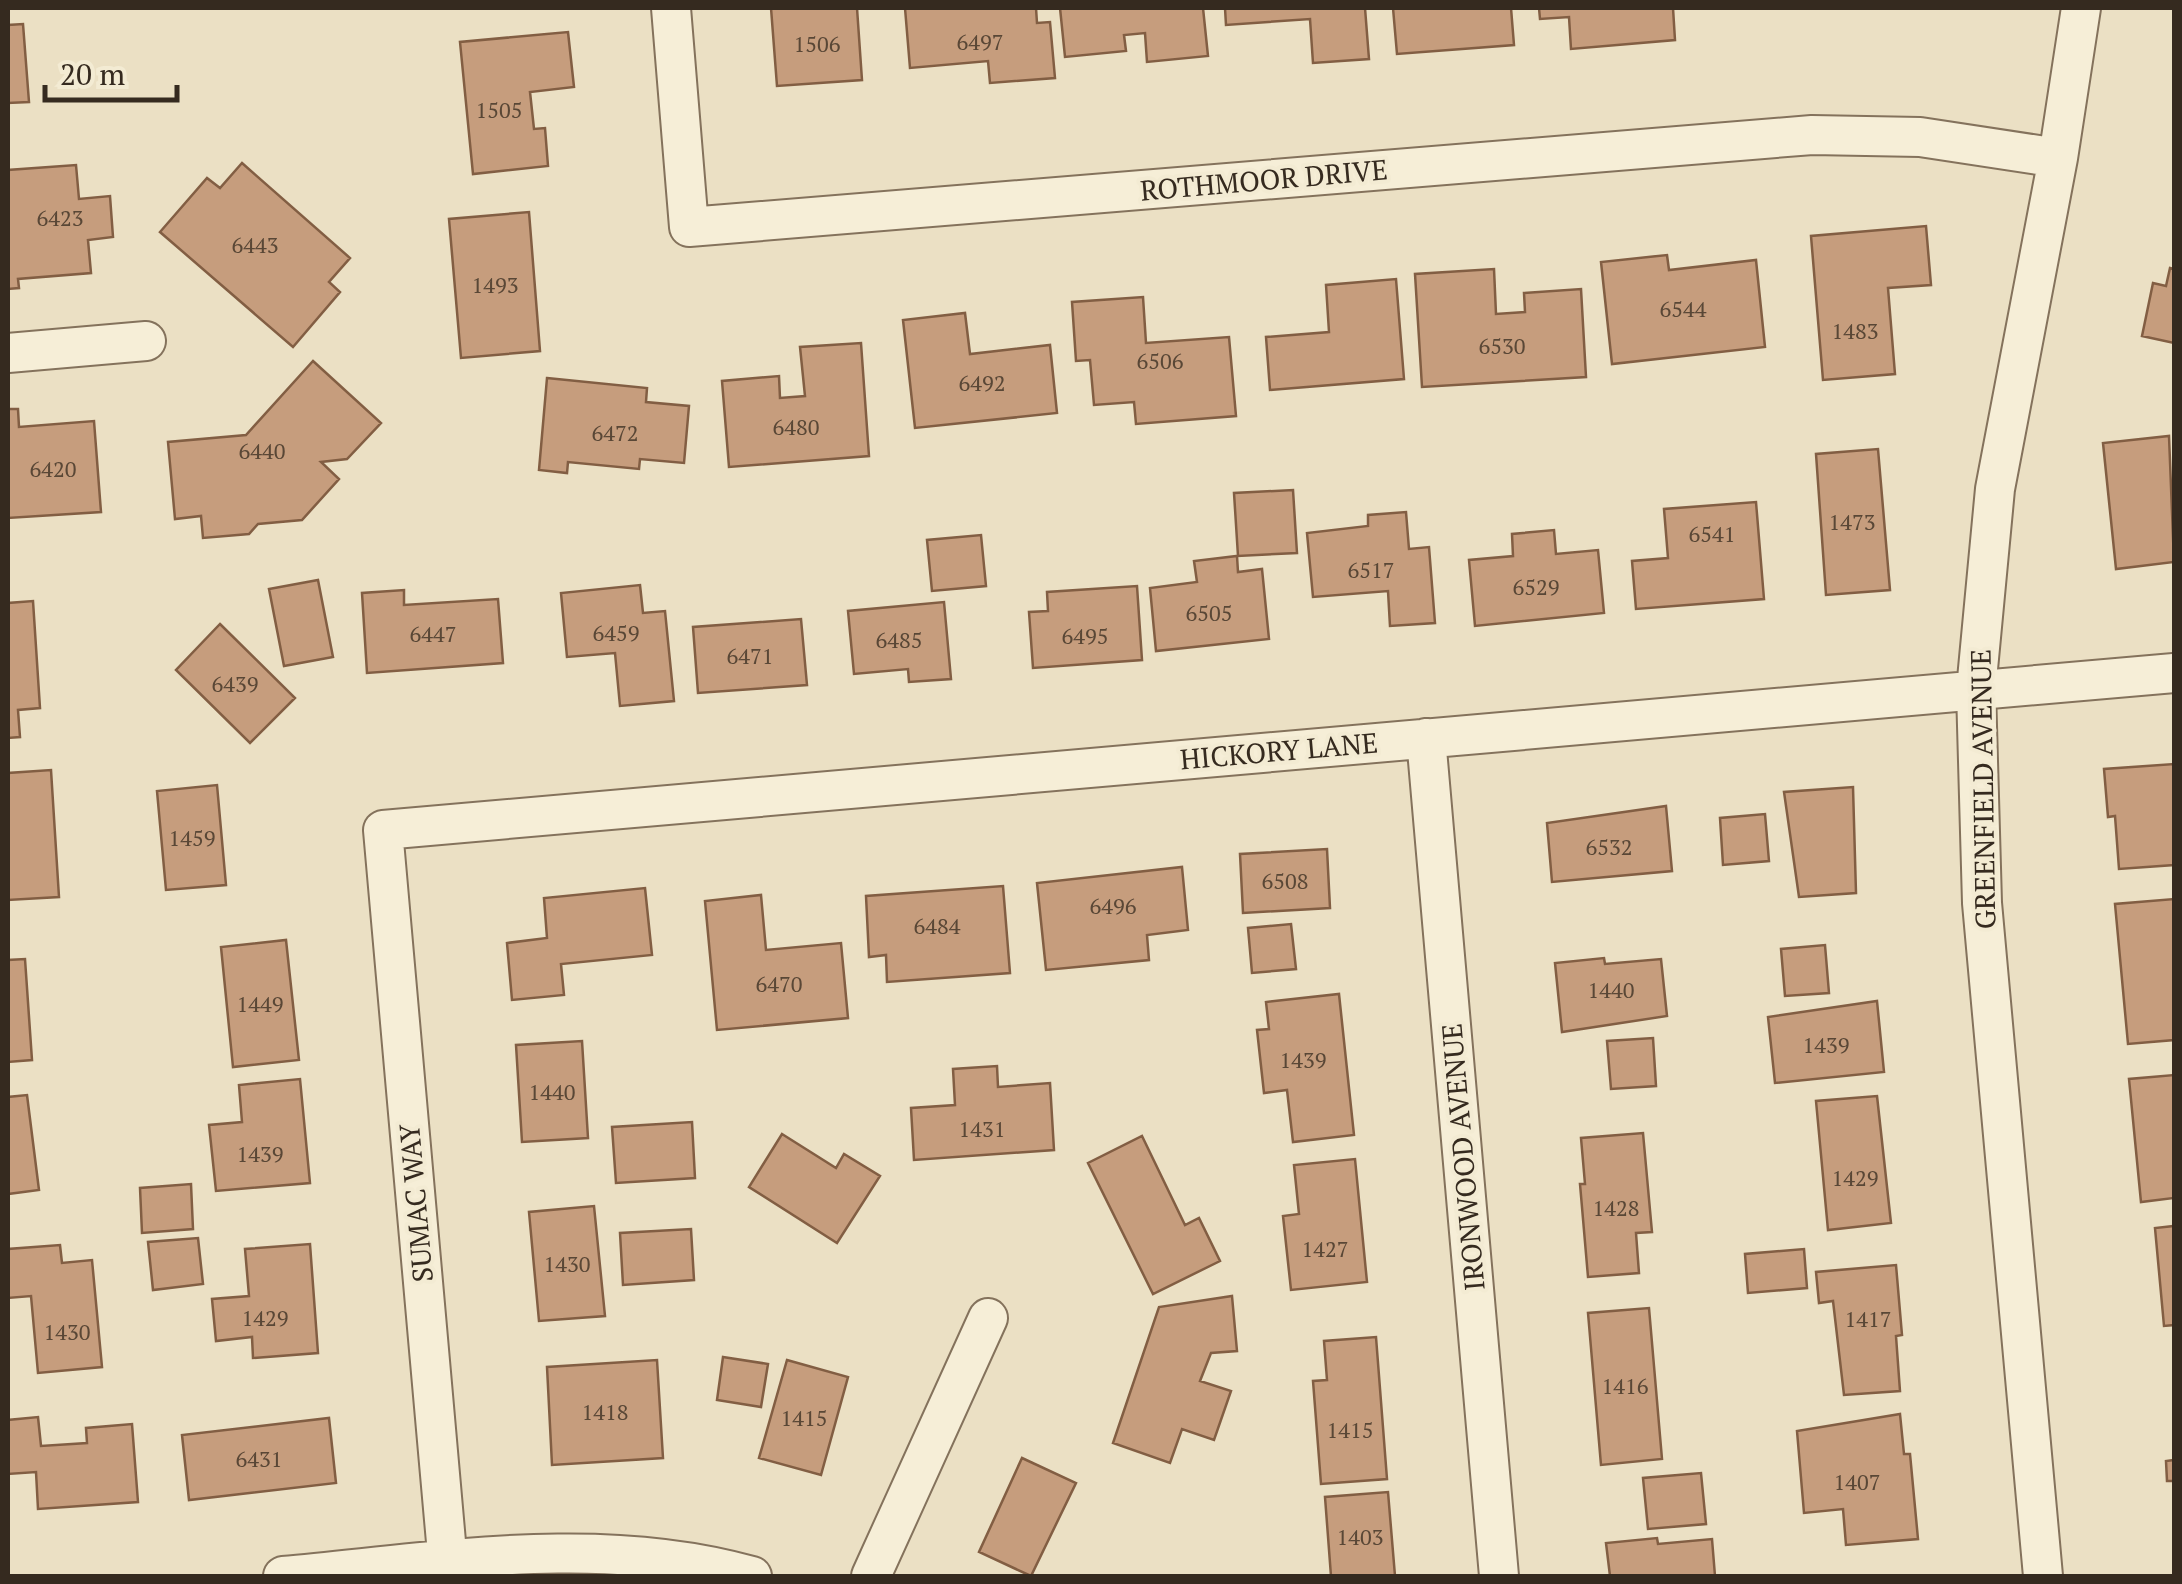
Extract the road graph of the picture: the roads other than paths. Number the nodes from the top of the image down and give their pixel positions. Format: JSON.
{"nodes":[{"id":1,"x":672,"y":8,"type":"edge"},
{"id":2,"x":2081,"y":8,"type":"edge"},
{"id":3,"x":2058,"y":158,"type":"junction"},
{"id":4,"x":146,"y":341,"type":"dead end"},
{"id":5,"x":8,"y":353,"type":"edge"},
{"id":6,"x":2174,"y":673,"type":"edge"},
{"id":7,"x":1976,"y":690,"type":"junction"},
{"id":8,"x":1426,"y":738,"type":"junction"},
{"id":9,"x":383,"y":830,"type":"joint"},
{"id":10,"x":988,"y":1318,"type":"dead end"},
{"id":11,"x":448,"y":1568,"type":"edge"},
{"id":12,"x":284,"y":1576,"type":"edge"},
{"id":13,"x":752,"y":1576,"type":"edge"},
{"id":14,"x":871,"y":1576,"type":"edge"},
{"id":15,"x":1499,"y":1576,"type":"edge"},
{"id":16,"x":2043,"y":1576,"type":"edge"}],
"edges":[{"from":1,"to":3,"type":"street","name":"ROTHMOOR DRIVE"},
{"from":2,"to":3,"type":"street","name":"GREENFIELD AVENUE"},
{"from":3,"to":7,"type":"street","name":"GREENFIELD AVENUE"},
{"from":4,"to":5,"type":"street"},
{"from":6,"to":7,"type":"street","name":"HICKORY LANE"},
{"from":7,"to":8,"type":"street","name":"HICKORY LANE"},
{"from":7,"to":16,"type":"street","name":"GREENFIELD AVENUE"},
{"from":8,"to":9,"type":"street","name":"HICKORY LANE"},
{"from":8,"to":15,"type":"street","name":"IRONWOOD AVENUE"},
{"from":9,"to":11,"type":"street","name":"SUMAC WAY"},
{"from":10,"to":14,"type":"street"},
{"from":11,"to":12,"type":"street"},
{"from":11,"to":13,"type":"street"}]}
